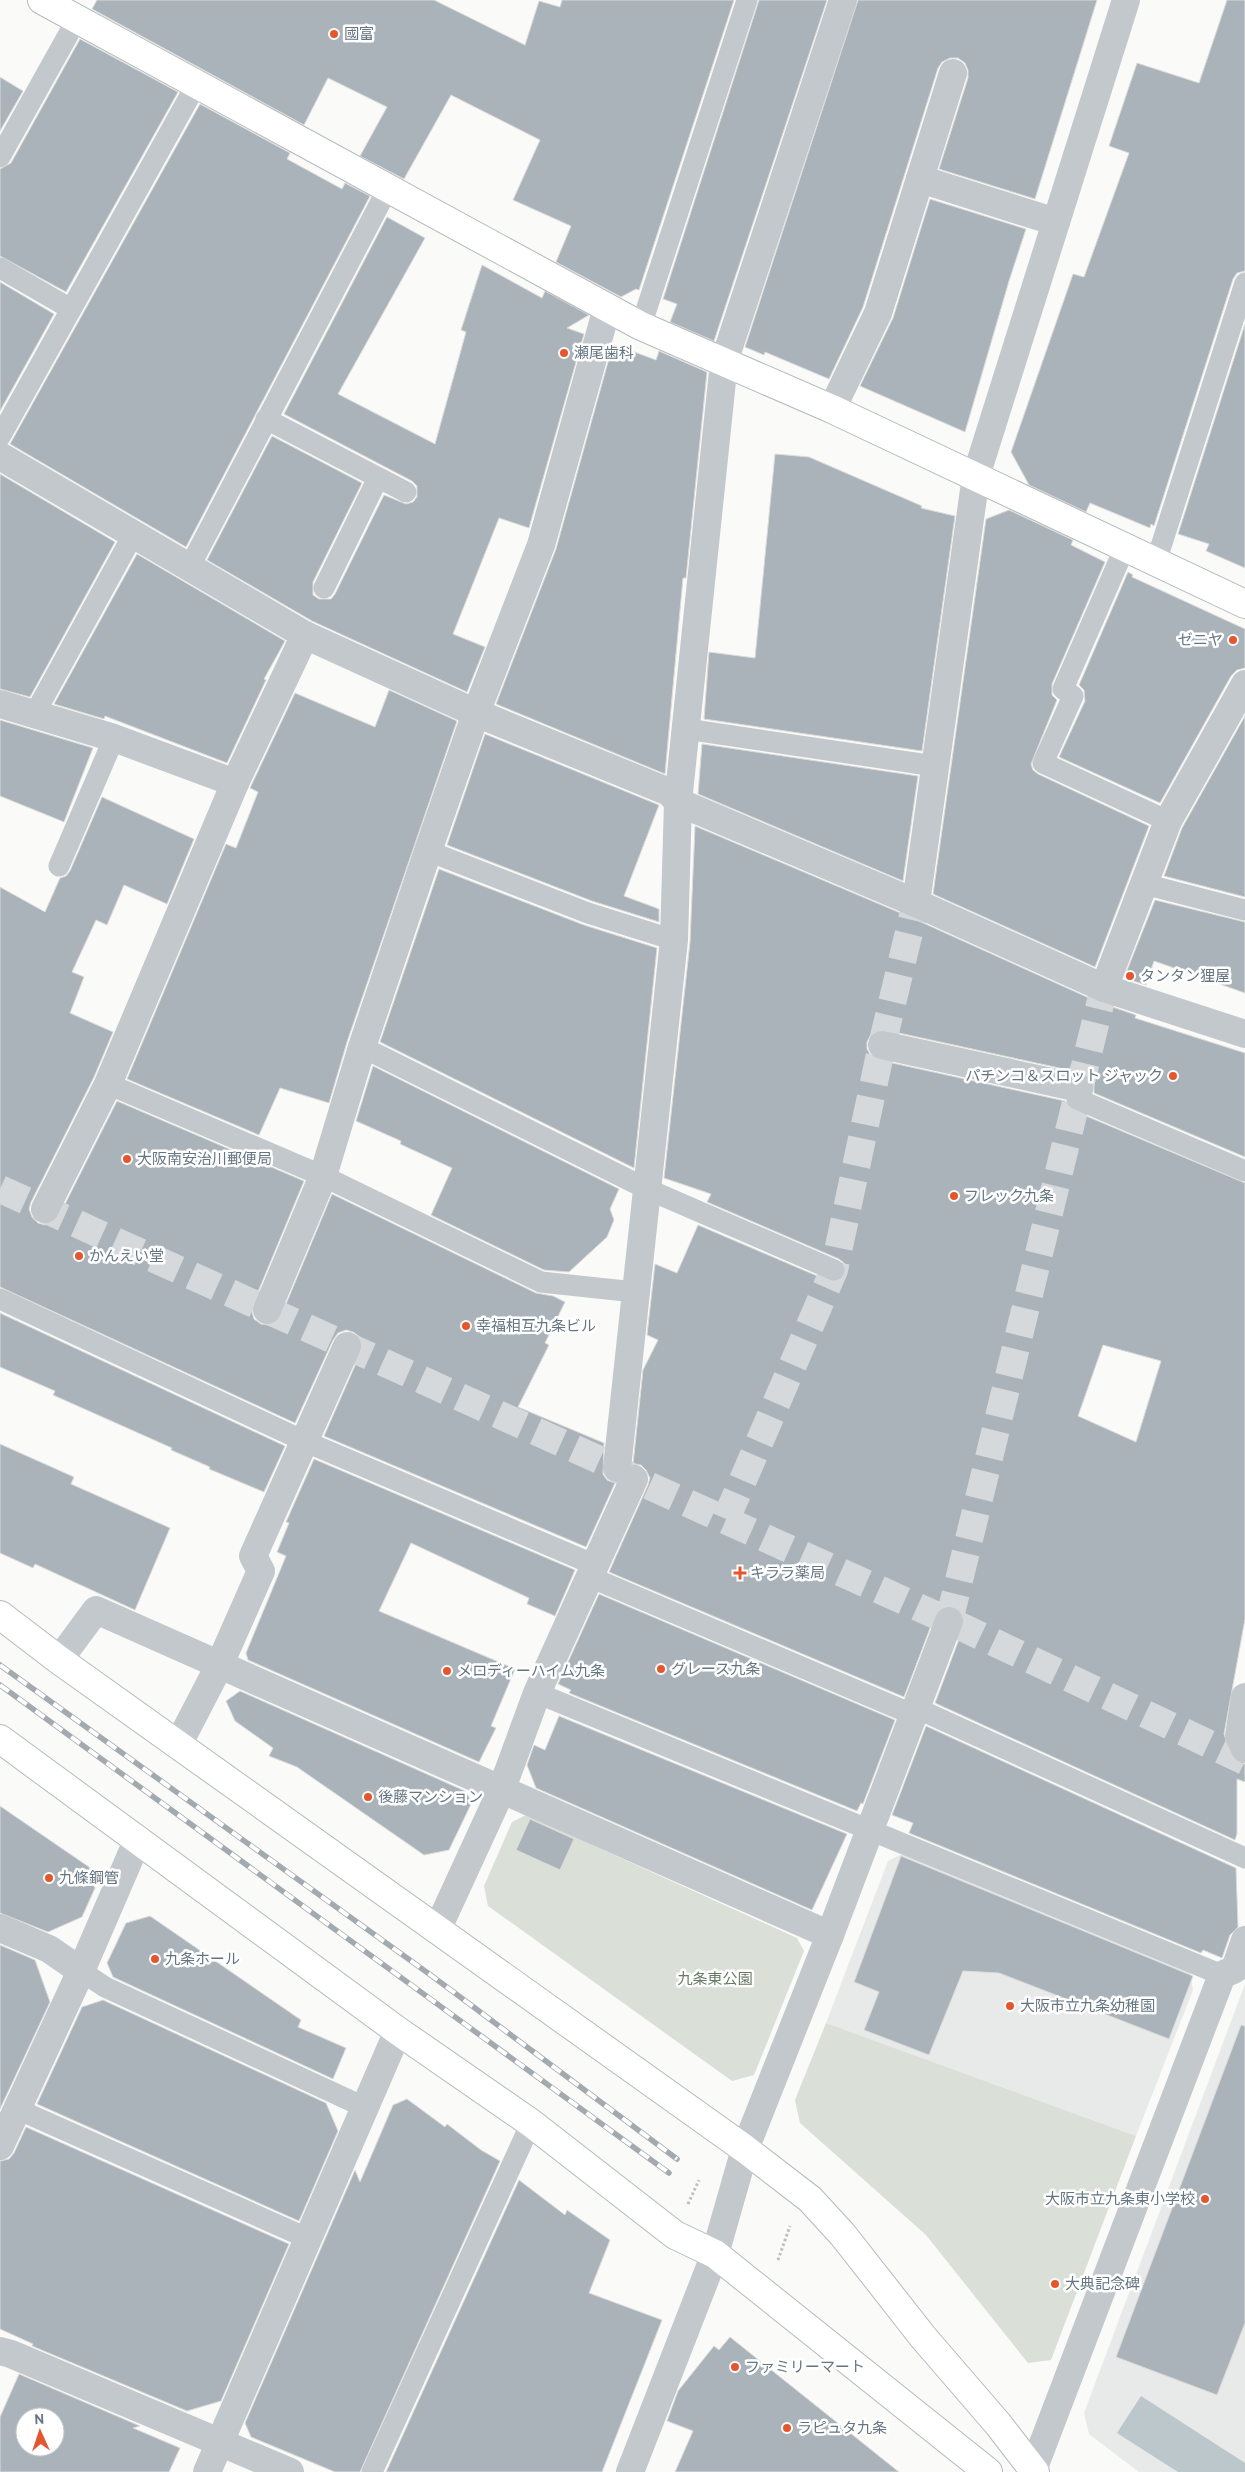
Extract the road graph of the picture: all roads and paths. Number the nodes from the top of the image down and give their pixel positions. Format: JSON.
{"nodes":[{"id":1,"x":42,"y":0,"type":"edge"},
{"id":2,"x":747,"y":0,"type":"edge"},
{"id":3,"x":843,"y":0,"type":"edge"},
{"id":4,"x":1126,"y":0,"type":"edge"},
{"id":5,"x":76,"y":19,"type":"junction"},
{"id":6,"x":953,"y":73,"type":"dead end"},
{"id":7,"x":196,"y":85,"type":"junction"},
{"id":8,"x":0,"y":157,"type":"edge"},
{"id":9,"x":920,"y":179,"type":"junction"},
{"id":10,"x":387,"y":190,"type":"junction"},
{"id":11,"x":1056,"y":222,"type":"junction"},
{"id":12,"x":0,"y":268,"type":"edge"},
{"id":13,"x":1245,"y":283,"type":"edge"},
{"id":14,"x":607,"y":308,"type":"junction"},
{"id":15,"x":71,"y":309,"type":"junction"},
{"id":16,"x":641,"y":326,"type":"junction"},
{"id":17,"x":724,"y":362,"type":"junction"},
{"id":18,"x":832,"y":409,"type":"junction"},
{"id":19,"x":266,"y":418,"type":"junction"},
{"id":20,"x":0,"y":438,"type":"edge"},
{"id":21,"x":0,"y":456,"type":"edge"},
{"id":22,"x":976,"y":476,"type":"junction"},
{"id":23,"x":378,"y":478,"type":"junction"},
{"id":24,"x":406,"y":492,"type":"dead end"},
{"id":25,"x":133,"y":534,"type":"junction"},
{"id":26,"x":1125,"y":547,"type":"junction"},
{"id":27,"x":1156,"y":562,"type":"junction"},
{"id":28,"x":189,"y":568,"type":"junction"},
{"id":29,"x":324,"y":588,"type":"dead end"},
{"id":30,"x":1245,"y":604,"type":"edge"},
{"id":31,"x":305,"y":635,"type":"junction"},
{"id":32,"x":1245,"y":684,"type":"edge"},
{"id":33,"x":0,"y":704,"type":"edge"},
{"id":34,"x":476,"y":712,"type":"junction"},
{"id":35,"x":34,"y":715,"type":"junction"},
{"id":36,"x":686,"y":729,"type":"junction"},
{"id":37,"x":114,"y":738,"type":"junction"},
{"id":38,"x":935,"y":766,"type":"junction"},
{"id":39,"x":235,"y":783,"type":"junction"},
{"id":40,"x":678,"y":802,"type":"junction"},
{"id":41,"x":1168,"y":821,"type":"junction"},
{"id":42,"x":428,"y":851,"type":"junction"},
{"id":43,"x":60,"y":866,"type":"dead end"},
{"id":44,"x":1144,"y":884,"type":"junction"},
{"id":45,"x":916,"y":902,"type":"junction"},
{"id":46,"x":1245,"y":910,"type":"edge"},
{"id":47,"x":674,"y":940,"type":"junction"},
{"id":48,"x":1104,"y":988,"type":"junction"},
{"id":49,"x":1245,"y":1034,"type":"edge"},
{"id":50,"x":882,"y":1045,"type":"dead end"},
{"id":51,"x":362,"y":1048,"type":"junction"},
{"id":52,"x":108,"y":1084,"type":"junction"},
{"id":53,"x":1078,"y":1094,"type":"joint"},
{"id":54,"x":1245,"y":1171,"type":"edge"},
{"id":55,"x":322,"y":1176,"type":"junction"},
{"id":56,"x":647,"y":1189,"type":"junction"},
{"id":57,"x":45,"y":1209,"type":"dead end"},
{"id":58,"x":834,"y":1270,"type":"dead end"},
{"id":59,"x":635,"y":1292,"type":"junction"},
{"id":60,"x":0,"y":1299,"type":"edge"},
{"id":61,"x":267,"y":1310,"type":"dead end"},
{"id":62,"x":346,"y":1346,"type":"dead end"},
{"id":63,"x":304,"y":1441,"type":"junction"},
{"id":64,"x":592,"y":1571,"type":"junction"},
{"id":65,"x":0,"y":1615,"type":"edge"},
{"id":66,"x":949,"y":1620,"type":"tunnel mouth"},
{"id":67,"x":59,"y":1660,"type":"junction"},
{"id":68,"x":218,"y":1666,"type":"junction"},
{"id":69,"x":536,"y":1693,"type":"junction"},
{"id":70,"x":1245,"y":1697,"type":"edge"},
{"id":71,"x":915,"y":1712,"type":"junction"},
{"id":72,"x":0,"y":1739,"type":"edge"},
{"id":73,"x":178,"y":1745,"type":"junction"},
{"id":74,"x":1245,"y":1749,"type":"edge"},
{"id":75,"x":500,"y":1791,"type":"junction"},
{"id":76,"x":870,"y":1830,"type":"junction"},
{"id":77,"x":138,"y":1840,"type":"junction"},
{"id":78,"x":1245,"y":1858,"type":"edge"},
{"id":79,"x":0,"y":1928,"type":"edge"},
{"id":80,"x":438,"y":1928,"type":"junction"},
{"id":81,"x":830,"y":1935,"type":"junction"},
{"id":82,"x":1245,"y":1940,"type":"edge"},
{"id":83,"x":82,"y":1971,"type":"junction"},
{"id":84,"x":1222,"y":1975,"type":"junction"},
{"id":85,"x":398,"y":2031,"type":"junction"},
{"id":86,"x":364,"y":2107,"type":"junction"},
{"id":87,"x":17,"y":2109,"type":"junction"},
{"id":88,"x":531,"y":2123,"type":"junction"},
{"id":89,"x":0,"y":2146,"type":"edge"},
{"id":90,"x":745,"y":2149,"type":"junction"},
{"id":91,"x":701,"y":2175,"type":"dead end"},
{"id":92,"x":688,"y":2206,"type":"dead end"},
{"id":93,"x":790,"y":2224,"type":"dead end"},
{"id":94,"x":307,"y":2238,"type":"junction"},
{"id":95,"x":715,"y":2254,"type":"junction"},
{"id":96,"x":775,"y":2268,"type":"dead end"},
{"id":97,"x":0,"y":2351,"type":"edge"},
{"id":98,"x":220,"y":2443,"type":"junction"},
{"id":99,"x":1034,"y":2471,"type":"edge"},
{"id":100,"x":207,"y":2472,"type":"edge"},
{"id":101,"x":290,"y":2472,"type":"edge"},
{"id":102,"x":372,"y":2472,"type":"edge"},
{"id":103,"x":630,"y":2472,"type":"edge"},
{"id":104,"x":988,"y":2472,"type":"edge"}],
"edges":[{"from":1,"to":5,"type":"street"},
{"from":2,"to":16,"type":"lane"},
{"from":3,"to":17,"type":"street"},
{"from":4,"to":11,"type":"street"},
{"from":5,"to":7,"type":"street"},
{"from":5,"to":8,"type":"lane"},
{"from":6,"to":9,"type":"street"},
{"from":7,"to":10,"type":"street"},
{"from":7,"to":15,"type":"lane"},
{"from":9,"to":11,"type":"street"},
{"from":9,"to":18,"type":"street"},
{"from":10,"to":14,"type":"street"},
{"from":10,"to":19,"type":"lane"},
{"from":11,"to":22,"type":"street"},
{"from":12,"to":15,"type":"lane"},
{"from":13,"to":27,"type":"lane"},
{"from":14,"to":16,"type":"street"},
{"from":14,"to":34,"type":"street"},
{"from":15,"to":20,"type":"lane"},
{"from":16,"to":17,"type":"street"},
{"from":17,"to":18,"type":"street"},
{"from":17,"to":36,"type":"street"},
{"from":18,"to":22,"type":"street"},
{"from":19,"to":23,"type":"lane"},
{"from":19,"to":28,"type":"lane"},
{"from":21,"to":25,"type":"street"},
{"from":22,"to":26,"type":"street"},
{"from":22,"to":38,"type":"street"},
{"from":23,"to":24,"type":"lane"},
{"from":23,"to":29,"type":"lane"},
{"from":25,"to":28,"type":"street"},
{"from":25,"to":35,"type":"lane"},
{"from":26,"to":27,"type":"street"},
{"from":26,"to":41,"type":"lane"},
{"from":27,"to":30,"type":"street"},
{"from":28,"to":31,"type":"street"},
{"from":31,"to":34,"type":"street"},
{"from":31,"to":39,"type":"street"},
{"from":32,"to":41,"type":"street"},
{"from":33,"to":35,"type":"street"},
{"from":34,"to":40,"type":"street"},
{"from":34,"to":42,"type":"street"},
{"from":35,"to":37,"type":"street"},
{"from":36,"to":38,"type":"lane"},
{"from":36,"to":40,"type":"street"},
{"from":37,"to":39,"type":"street"},
{"from":37,"to":43,"type":"lane"},
{"from":38,"to":45,"type":"street"},
{"from":39,"to":52,"type":"street"},
{"from":40,"to":45,"type":"street"},
{"from":40,"to":47,"type":"street"},
{"from":41,"to":44,"type":"street"},
{"from":42,"to":47,"type":"lane"},
{"from":42,"to":51,"type":"street"},
{"from":44,"to":46,"type":"lane"},
{"from":44,"to":48,"type":"street"},
{"from":45,"to":48,"type":"street"},
{"from":47,"to":56,"type":"street"},
{"from":48,"to":49,"type":"street"},
{"from":50,"to":53,"type":"street"},
{"from":51,"to":55,"type":"street"},
{"from":51,"to":56,"type":"lane"},
{"from":52,"to":55,"type":"lane"},
{"from":52,"to":57,"type":"street"},
{"from":53,"to":54,"type":"lane"},
{"from":55,"to":59,"type":"lane"},
{"from":55,"to":61,"type":"street"},
{"from":56,"to":58,"type":"lane"},
{"from":56,"to":59,"type":"street"},
{"from":59,"to":64,"type":"street"},
{"from":60,"to":63,"type":"lane"},
{"from":62,"to":63,"type":"street"},
{"from":63,"to":64,"type":"lane"},
{"from":63,"to":68,"type":"street"},
{"from":64,"to":69,"type":"street"},
{"from":64,"to":71,"type":"lane"},
{"from":65,"to":67,"type":"street"},
{"from":66,"to":71,"type":"street"},
{"from":67,"to":68,"type":"street"},
{"from":67,"to":73,"type":"street"},
{"from":68,"to":73,"type":"street"},
{"from":68,"to":75,"type":"street"},
{"from":69,"to":75,"type":"street"},
{"from":69,"to":76,"type":"lane"},
{"from":70,"to":74,"type":"street"},
{"from":71,"to":76,"type":"street"},
{"from":71,"to":78,"type":"lane"},
{"from":72,"to":77,"type":"street"},
{"from":73,"to":80,"type":"street"},
{"from":75,"to":80,"type":"street"},
{"from":75,"to":81,"type":"street"},
{"from":76,"to":81,"type":"street"},
{"from":76,"to":84,"type":"lane"},
{"from":77,"to":83,"type":"street"},
{"from":77,"to":85,"type":"street"},
{"from":79,"to":83,"type":"street"},
{"from":80,"to":90,"type":"street"},
{"from":81,"to":90,"type":"street"},
{"from":82,"to":84,"type":"street"},
{"from":83,"to":86,"type":"lane"},
{"from":83,"to":87,"type":"street"},
{"from":84,"to":99,"type":"street"},
{"from":85,"to":86,"type":"street"},
{"from":85,"to":88,"type":"street"},
{"from":86,"to":94,"type":"street"},
{"from":87,"to":89,"type":"street"},
{"from":87,"to":94,"type":"lane"},
{"from":88,"to":95,"type":"street"},
{"from":88,"to":102,"type":"lane"},
{"from":90,"to":95,"type":"street"},
{"from":90,"to":99,"type":"street"},
{"from":91,"to":92,"type":"path"},
{"from":93,"to":96,"type":"path"},
{"from":94,"to":98,"type":"street"},
{"from":95,"to":103,"type":"street"},
{"from":95,"to":104,"type":"street"},
{"from":97,"to":98,"type":"street"},
{"from":98,"to":100,"type":"street"},
{"from":98,"to":101,"type":"street"}]}
